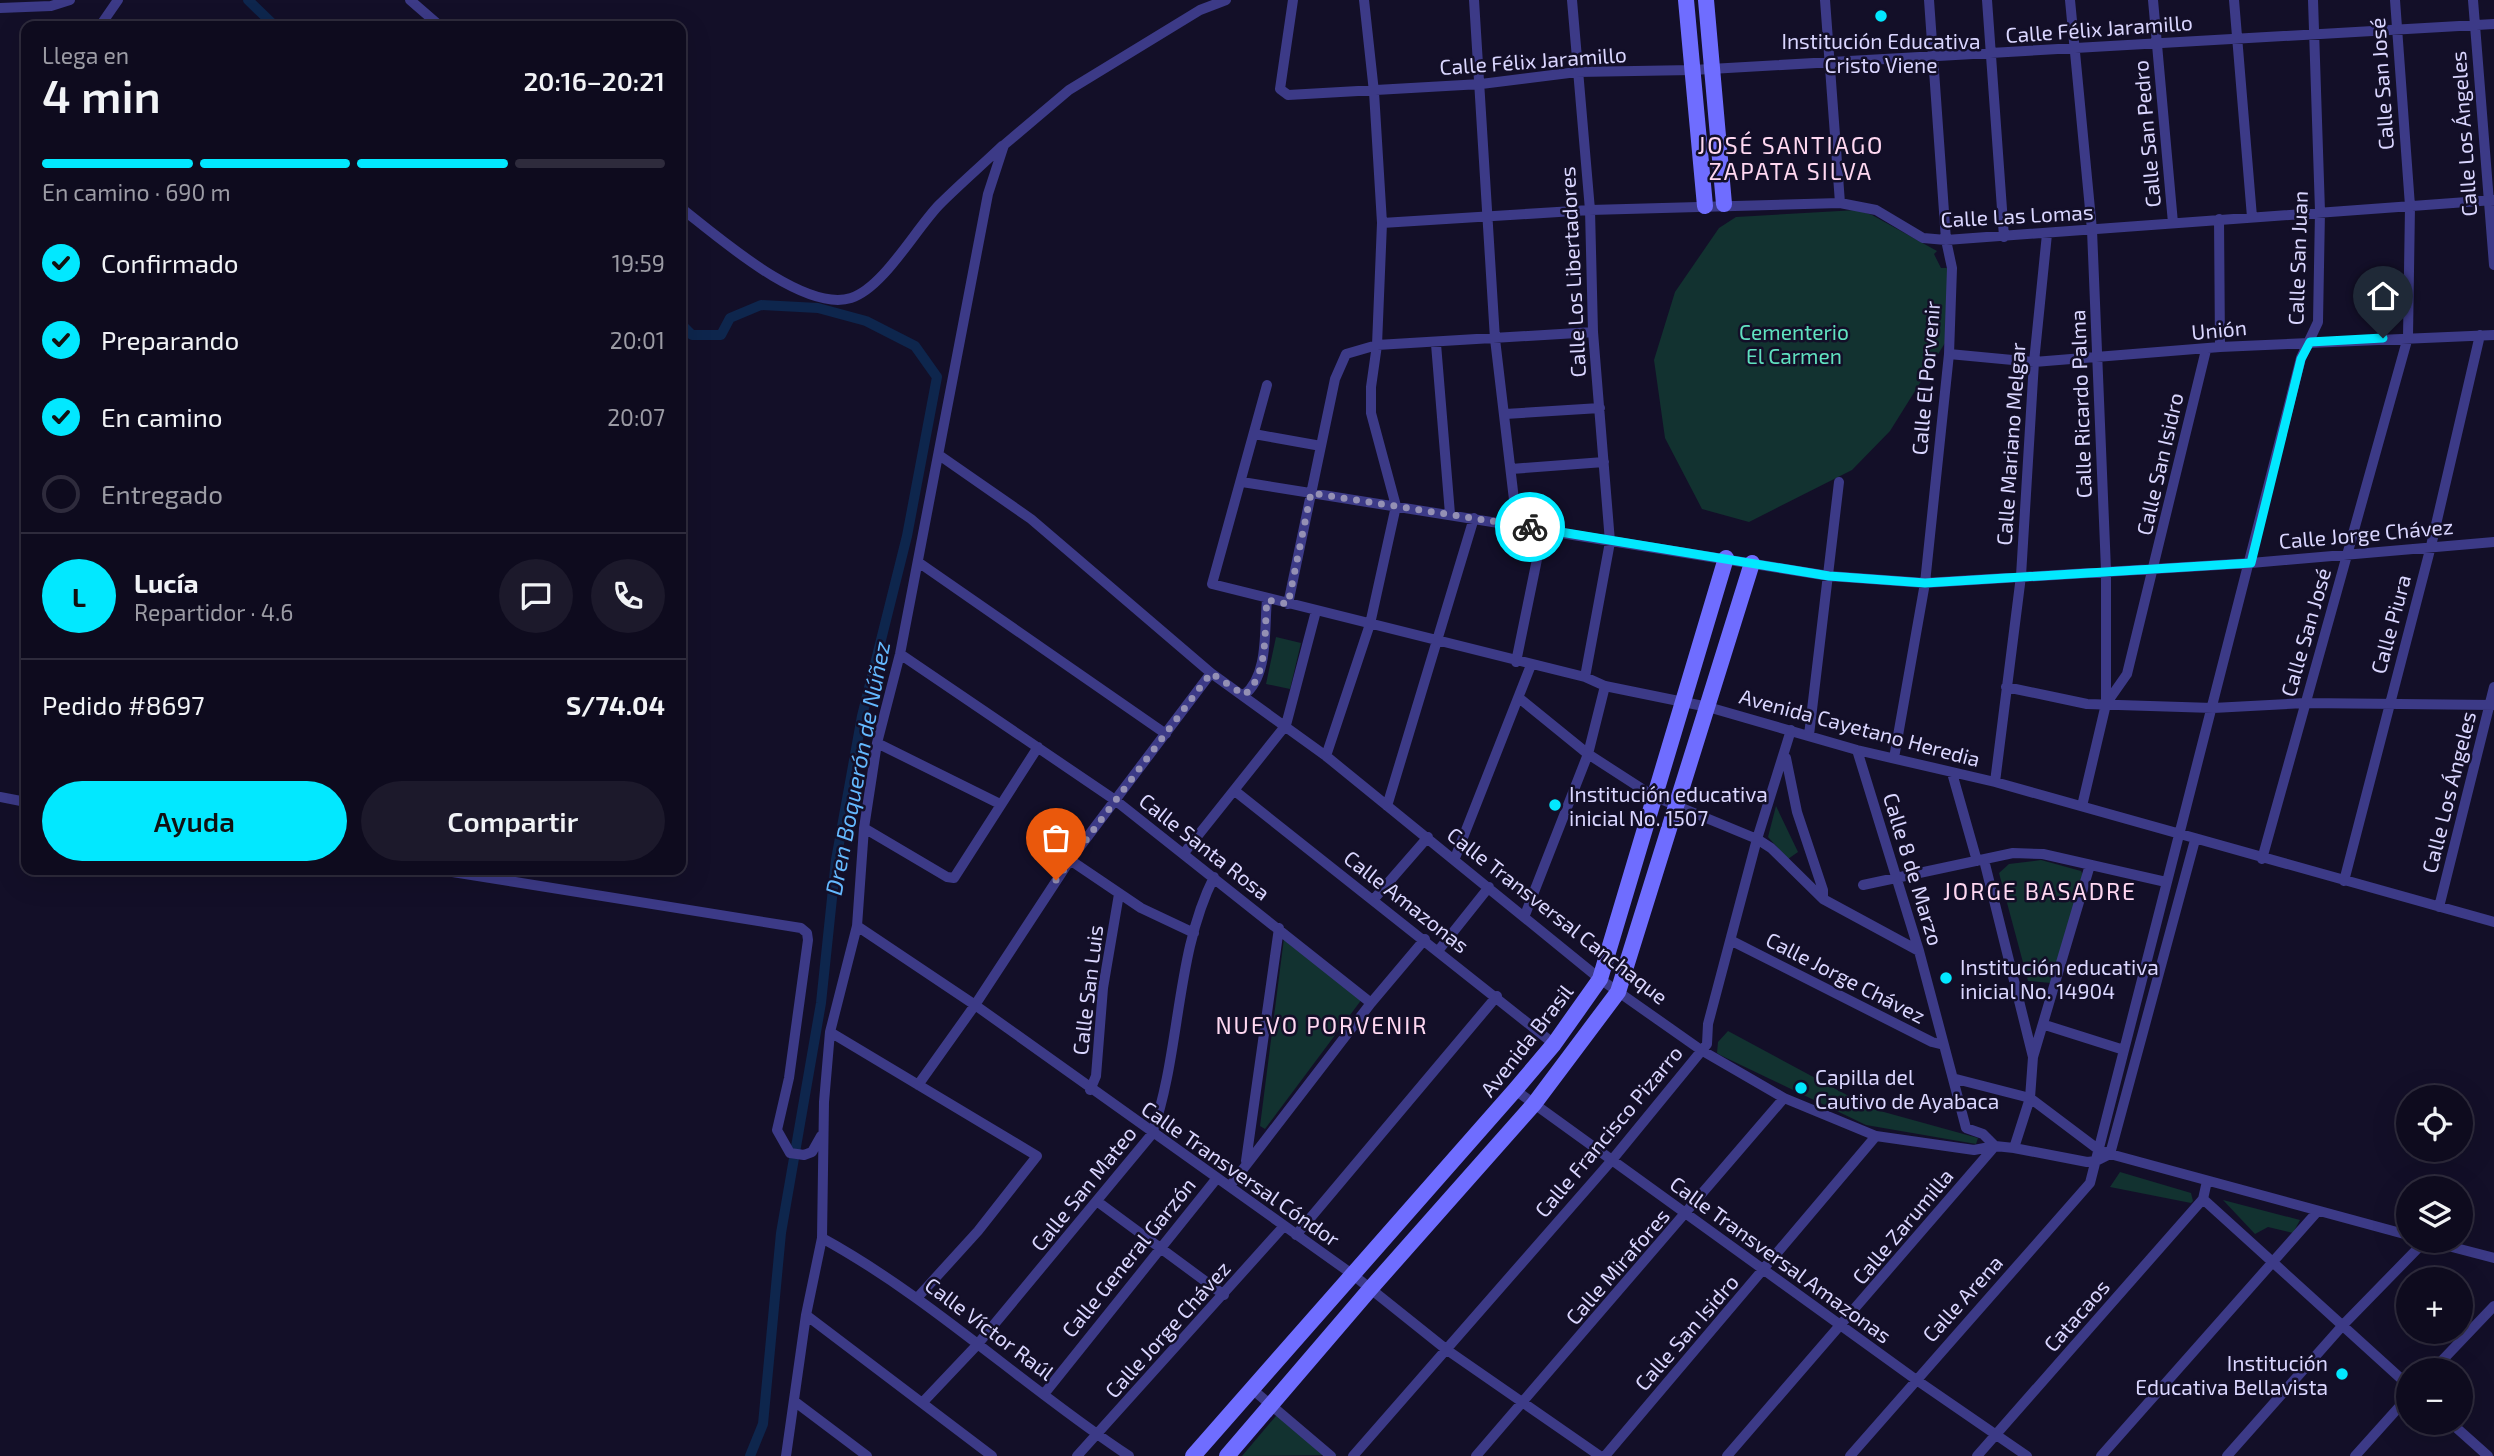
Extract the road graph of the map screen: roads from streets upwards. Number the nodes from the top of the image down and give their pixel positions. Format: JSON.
{"nodes":[{"id":1,"x":70,"y":0,"type":"edge"},
{"id":2,"x":118,"y":0,"type":"edge"},
{"id":3,"x":410,"y":0,"type":"edge"},
{"id":4,"x":1226,"y":0,"type":"edge"},
{"id":5,"x":1293,"y":0,"type":"edge"},
{"id":6,"x":1364,"y":0,"type":"edge"},
{"id":7,"x":1474,"y":0,"type":"edge"},
{"id":8,"x":1572,"y":0,"type":"edge"},
{"id":9,"x":1686,"y":0,"type":"edge"},
{"id":10,"x":1706,"y":0,"type":"edge"},
{"id":11,"x":1825,"y":0,"type":"edge"},
{"id":12,"x":1929,"y":0,"type":"edge"},
{"id":13,"x":1987,"y":0,"type":"edge"},
{"id":14,"x":2070,"y":0,"type":"edge"},
{"id":15,"x":2153,"y":0,"type":"edge"},
{"id":16,"x":2234,"y":0,"type":"edge"},
{"id":17,"x":2313,"y":0,"type":"edge"},
{"id":18,"x":2395,"y":0,"type":"edge"},
{"id":19,"x":2473,"y":0,"type":"edge"},
{"id":20,"x":0,"y":8,"type":"edge"},
{"id":21,"x":103,"y":21,"type":"edge"},
{"id":22,"x":434,"y":21,"type":"edge"},
{"id":23,"x":2494,"y":24,"type":"edge"},
{"id":24,"x":2475,"y":25,"type":"junction"},
{"id":25,"x":2396,"y":30,"type":"junction"},
{"id":26,"x":2315,"y":34,"type":"junction"},
{"id":27,"x":2236,"y":38,"type":"junction"},
{"id":28,"x":2157,"y":43,"type":"junction"},
{"id":29,"x":2072,"y":48,"type":"junction"},
{"id":30,"x":1993,"y":54,"type":"junction"},
{"id":31,"x":1931,"y":57,"type":"junction"},
{"id":32,"x":1829,"y":61,"type":"junction"},
{"id":33,"x":1714,"y":69,"type":"junction"},
{"id":34,"x":1693,"y":70,"type":"junction"},
{"id":35,"x":1577,"y":72,"type":"junction"},
{"id":36,"x":1481,"y":84,"type":"junction"},
{"id":37,"x":1374,"y":92,"type":"junction"},
{"id":38,"x":1004,"y":145,"type":"junction"},
{"id":39,"x":2490,"y":200,"type":"edge"},
{"id":40,"x":1840,"y":203,"type":"junction"},
{"id":41,"x":1724,"y":204,"type":"junction"},
{"id":42,"x":1705,"y":206,"type":"junction"},
{"id":43,"x":2410,"y":206,"type":"junction"},
{"id":44,"x":1590,"y":210,"type":"junction"},
{"id":45,"x":2320,"y":211,"type":"junction"},
{"id":46,"x":686,"y":212,"type":"edge"},
{"id":47,"x":1487,"y":215,"type":"junction"},
{"id":48,"x":2252,"y":217,"type":"junction"},
{"id":49,"x":2219,"y":219,"type":"junction"},
{"id":50,"x":1382,"y":223,"type":"junction"},
{"id":51,"x":2173,"y":223,"type":"junction"},
{"id":52,"x":2092,"y":230,"type":"junction"},
{"id":53,"x":2047,"y":234,"type":"junction"},
{"id":54,"x":2004,"y":237,"type":"junction"},
{"id":55,"x":1946,"y":240,"type":"junction"},
{"id":56,"x":2494,"y":265,"type":"edge"},
{"id":57,"x":1593,"y":332,"type":"junction"},
{"id":58,"x":2480,"y":335,"type":"junction"},
{"id":59,"x":2494,"y":335,"type":"edge"},
{"id":60,"x":2407,"y":337,"type":"junction"},
{"id":61,"x":1495,"y":338,"type":"junction"},
{"id":62,"x":2310,"y":342,"type":"junction"},
{"id":63,"x":1436,"y":344,"type":"junction"},
{"id":64,"x":1377,"y":345,"type":"junction"},
{"id":65,"x":2220,"y":348,"type":"junction"},
{"id":66,"x":2206,"y":349,"type":"junction"},
{"id":67,"x":1948,"y":354,"type":"junction"},
{"id":68,"x":2098,"y":359,"type":"junction"},
{"id":69,"x":2034,"y":362,"type":"junction"},
{"id":70,"x":1267,"y":385,"type":"dead end"},
{"id":71,"x":1600,"y":408,"type":"junction"},
{"id":72,"x":1505,"y":414,"type":"junction"},
{"id":73,"x":1254,"y":434,"type":"junction"},
{"id":74,"x":1321,"y":446,"type":"junction"},
{"id":75,"x":939,"y":455,"type":"junction"},
{"id":76,"x":1604,"y":463,"type":"junction"},
{"id":77,"x":1511,"y":468,"type":"junction"},
{"id":78,"x":1242,"y":482,"type":"junction"},
{"id":79,"x":1839,"y":482,"type":"dead end"},
{"id":80,"x":1311,"y":493,"type":"junction"},
{"id":81,"x":1396,"y":506,"type":"junction"},
{"id":82,"x":1450,"y":514,"type":"junction"},
{"id":83,"x":1474,"y":518,"type":"junction"},
{"id":84,"x":1517,"y":525,"type":"junction"},
{"id":85,"x":1543,"y":530,"type":"junction"},
{"id":86,"x":1610,"y":542,"type":"junction"},
{"id":87,"x":2494,"y":542,"type":"edge"},
{"id":88,"x":2431,"y":547,"type":"junction"},
{"id":89,"x":2347,"y":553,"type":"junction"},
{"id":90,"x":1726,"y":558,"type":"junction"},
{"id":91,"x":918,"y":562,"type":"junction"},
{"id":92,"x":1752,"y":563,"type":"junction"},
{"id":93,"x":2251,"y":563,"type":"junction"},
{"id":94,"x":2155,"y":567,"type":"junction"},
{"id":95,"x":2106,"y":570,"type":"junction"},
{"id":96,"x":1829,"y":576,"type":"junction"},
{"id":97,"x":2021,"y":576,"type":"junction"},
{"id":98,"x":1925,"y":583,"type":"junction"},
{"id":99,"x":1267,"y":600,"type":"junction"},
{"id":100,"x":1288,"y":604,"type":"junction"},
{"id":101,"x":1316,"y":611,"type":"junction"},
{"id":102,"x":1370,"y":624,"type":"junction"},
{"id":103,"x":1438,"y":639,"type":"junction"},
{"id":104,"x":900,"y":654,"type":"junction"},
{"id":105,"x":1516,"y":662,"type":"junction"},
{"id":106,"x":1531,"y":665,"type":"junction"},
{"id":107,"x":1211,"y":673,"type":"junction"},
{"id":108,"x":1585,"y":677,"type":"junction"},
{"id":109,"x":1605,"y":686,"type":"junction"},
{"id":110,"x":2006,"y":687,"type":"junction"},
{"id":111,"x":2494,"y":687,"type":"edge"},
{"id":112,"x":1244,"y":695,"type":"junction"},
{"id":113,"x":1519,"y":698,"type":"junction"},
{"id":114,"x":1681,"y":702,"type":"junction"},
{"id":115,"x":2388,"y":702,"type":"junction"},
{"id":116,"x":2305,"y":703,"type":"junction"},
{"id":117,"x":2106,"y":704,"type":"junction"},
{"id":118,"x":2492,"y":705,"type":"edge"},
{"id":119,"x":1708,"y":707,"type":"junction"},
{"id":120,"x":2213,"y":708,"type":"junction"},
{"id":121,"x":1286,"y":725,"type":"junction"},
{"id":122,"x":1791,"y":730,"type":"junction"},
{"id":123,"x":1166,"y":734,"type":"junction"},
{"id":124,"x":1809,"y":735,"type":"junction"},
{"id":125,"x":877,"y":743,"type":"junction"},
{"id":126,"x":1038,"y":747,"type":"junction"},
{"id":127,"x":1857,"y":750,"type":"junction"},
{"id":128,"x":1588,"y":754,"type":"junction"},
{"id":129,"x":1785,"y":755,"type":"junction"},
{"id":130,"x":1326,"y":756,"type":"junction"},
{"id":131,"x":1894,"y":758,"type":"junction"},
{"id":132,"x":1952,"y":773,"type":"junction"},
{"id":133,"x":1995,"y":782,"type":"junction"},
{"id":134,"x":1235,"y":791,"type":"junction"},
{"id":135,"x":1653,"y":796,"type":"junction"},
{"id":136,"x":0,"y":797,"type":"edge"},
{"id":137,"x":1115,"y":800,"type":"junction"},
{"id":138,"x":21,"y":801,"type":"edge"},
{"id":139,"x":1000,"y":804,"type":"junction"},
{"id":140,"x":1387,"y":806,"type":"junction"},
{"id":141,"x":1676,"y":806,"type":"junction"},
{"id":142,"x":2082,"y":806,"type":"junction"},
{"id":143,"x":863,"y":828,"type":"junction"},
{"id":144,"x":2178,"y":834,"type":"junction"},
{"id":145,"x":1428,"y":837,"type":"junction"},
{"id":146,"x":1757,"y":839,"type":"junction"},
{"id":147,"x":2195,"y":840,"type":"junction"},
{"id":148,"x":1184,"y":853,"type":"junction"},
{"id":149,"x":1455,"y":858,"type":"junction"},
{"id":150,"x":2262,"y":859,"type":"junction"},
{"id":151,"x":1070,"y":860,"type":"junction"},
{"id":152,"x":1980,"y":861,"type":"junction"},
{"id":153,"x":2090,"y":865,"type":"junction"},
{"id":154,"x":470,"y":875,"type":"edge"},
{"id":155,"x":1214,"y":877,"type":"junction"},
{"id":156,"x":1896,"y":877,"type":"junction"},
{"id":157,"x":2344,"y":881,"type":"junction"},
{"id":158,"x":2166,"y":882,"type":"junction"},
{"id":159,"x":1863,"y":885,"type":"dead end"},
{"id":160,"x":1489,"y":887,"type":"junction"},
{"id":161,"x":1119,"y":894,"type":"junction"},
{"id":162,"x":1374,"y":899,"type":"junction"},
{"id":163,"x":1823,"y":899,"type":"junction"},
{"id":164,"x":2439,"y":907,"type":"junction"},
{"id":165,"x":1525,"y":915,"type":"junction"},
{"id":166,"x":2494,"y":922,"type":"edge"},
{"id":167,"x":857,"y":926,"type":"junction"},
{"id":168,"x":1279,"y":929,"type":"junction"},
{"id":169,"x":1194,"y":933,"type":"junction"},
{"id":170,"x":1425,"y":939,"type":"junction"},
{"id":171,"x":1732,"y":941,"type":"junction"},
{"id":172,"x":1438,"y":951,"type":"junction"},
{"id":173,"x":1919,"y":951,"type":"junction"},
{"id":174,"x":1600,"y":979,"type":"junction"},
{"id":175,"x":1618,"y":992,"type":"junction"},
{"id":176,"x":1497,"y":996,"type":"junction"},
{"id":177,"x":1371,"y":1003,"type":"junction"},
{"id":178,"x":975,"y":1005,"type":"junction"},
{"id":179,"x":2045,"y":1025,"type":"junction"},
{"id":180,"x":830,"y":1032,"type":"junction"},
{"id":181,"x":1554,"y":1044,"type":"junction"},
{"id":182,"x":1944,"y":1045,"type":"junction"},
{"id":183,"x":1701,"y":1050,"type":"junction"},
{"id":184,"x":2124,"y":1050,"type":"junction"},
{"id":185,"x":2034,"y":1057,"type":"junction"},
{"id":186,"x":1956,"y":1079,"type":"junction"},
{"id":187,"x":918,"y":1085,"type":"junction"},
{"id":188,"x":1090,"y":1090,"type":"junction"},
{"id":189,"x":1515,"y":1090,"type":"junction"},
{"id":190,"x":1784,"y":1098,"type":"junction"},
{"id":191,"x":2030,"y":1098,"type":"junction"},
{"id":192,"x":1534,"y":1104,"type":"junction"},
{"id":193,"x":823,"y":1130,"type":"junction"},
{"id":194,"x":1152,"y":1134,"type":"junction"},
{"id":195,"x":1876,"y":1136,"type":"junction"},
{"id":196,"x":1995,"y":1146,"type":"junction"},
{"id":197,"x":2014,"y":1148,"type":"junction"},
{"id":198,"x":2099,"y":1150,"type":"junction"},
{"id":199,"x":2110,"y":1154,"type":"junction"},
{"id":200,"x":1612,"y":1160,"type":"junction"},
{"id":201,"x":2096,"y":1161,"type":"junction"},
{"id":202,"x":1246,"y":1163,"type":"junction"},
{"id":203,"x":1217,"y":1178,"type":"junction"},
{"id":204,"x":2207,"y":1181,"type":"junction"},
{"id":205,"x":1230,"y":1186,"type":"junction"},
{"id":206,"x":2203,"y":1199,"type":"junction"},
{"id":207,"x":1098,"y":1202,"type":"junction"},
{"id":208,"x":2317,"y":1212,"type":"junction"},
{"id":209,"x":1686,"y":1215,"type":"junction"},
{"id":210,"x":1284,"y":1226,"type":"junction"},
{"id":211,"x":2396,"y":1232,"type":"edge"},
{"id":212,"x":1296,"y":1235,"type":"junction"},
{"id":213,"x":822,"y":1238,"type":"junction"},
{"id":214,"x":1162,"y":1246,"type":"junction"},
{"id":215,"x":2415,"y":1253,"type":"edge"},
{"id":216,"x":2473,"y":1253,"type":"edge"},
{"id":217,"x":2494,"y":1258,"type":"edge"},
{"id":218,"x":2272,"y":1264,"type":"junction"},
{"id":219,"x":1765,"y":1270,"type":"junction"},
{"id":220,"x":1352,"y":1274,"type":"junction"},
{"id":221,"x":1371,"y":1288,"type":"junction"},
{"id":222,"x":1224,"y":1295,"type":"junction"},
{"id":223,"x":918,"y":1297,"type":"junction"},
{"id":224,"x":2494,"y":1306,"type":"edge"},
{"id":225,"x":806,"y":1315,"type":"junction"},
{"id":226,"x":1843,"y":1325,"type":"junction"},
{"id":227,"x":2343,"y":1325,"type":"junction"},
{"id":228,"x":978,"y":1345,"type":"junction"},
{"id":229,"x":1447,"y":1350,"type":"junction"},
{"id":230,"x":2444,"y":1358,"type":"edge"},
{"id":231,"x":2396,"y":1374,"type":"edge"},
{"id":232,"x":1915,"y":1379,"type":"junction"},
{"id":233,"x":1252,"y":1388,"type":"junction"},
{"id":234,"x":1044,"y":1394,"type":"junction"},
{"id":235,"x":794,"y":1401,"type":"junction"},
{"id":236,"x":1524,"y":1401,"type":"junction"},
{"id":237,"x":923,"y":1402,"type":"junction"},
{"id":238,"x":1271,"y":1404,"type":"junction"},
{"id":239,"x":2396,"y":1410,"type":"edge"},
{"id":240,"x":1997,"y":1434,"type":"junction"},
{"id":241,"x":1097,"y":1435,"type":"junction"},
{"id":242,"x":2466,"y":1435,"type":"edge"},
{"id":243,"x":2488,"y":1453,"type":"edge"},
{"id":244,"x":786,"y":1456,"type":"edge"},
{"id":245,"x":867,"y":1456,"type":"edge"},
{"id":246,"x":992,"y":1456,"type":"edge"},
{"id":247,"x":1077,"y":1456,"type":"edge"},
{"id":248,"x":1129,"y":1456,"type":"edge"},
{"id":249,"x":1194,"y":1456,"type":"edge"},
{"id":250,"x":1227,"y":1456,"type":"edge"},
{"id":251,"x":1332,"y":1456,"type":"edge"},
{"id":252,"x":1353,"y":1456,"type":"edge"},
{"id":253,"x":1476,"y":1456,"type":"edge"},
{"id":254,"x":1603,"y":1456,"type":"edge"},
{"id":255,"x":1727,"y":1456,"type":"edge"},
{"id":256,"x":1850,"y":1456,"type":"edge"},
{"id":257,"x":1977,"y":1456,"type":"edge"},
{"id":258,"x":2027,"y":1456,"type":"edge"},
{"id":259,"x":2101,"y":1456,"type":"edge"},
{"id":260,"x":2227,"y":1456,"type":"edge"},
{"id":261,"x":2355,"y":1456,"type":"edge"}],
"edges":[{"from":1,"to":20,"type":"street"},
{"from":2,"to":21,"type":"street"},
{"from":3,"to":22,"type":"street"},
{"from":4,"to":38,"type":"street"},
{"from":5,"to":37,"type":"street","name":"Calle Félix Jaramillo"},
{"from":6,"to":37,"type":"street"},
{"from":7,"to":36,"type":"street"},
{"from":8,"to":35,"type":"street","name":"Calle Los Libertadores"},
{"from":9,"to":34,"type":"street"},
{"from":10,"to":33,"type":"street"},
{"from":11,"to":32,"type":"street"},
{"from":12,"to":31,"type":"street","name":"Calle El Porvenir"},
{"from":13,"to":30,"type":"street"},
{"from":14,"to":29,"type":"street","name":"Calle Ricardo Palma"},
{"from":15,"to":28,"type":"street","name":"Calle San Pedro"},
{"from":16,"to":27,"type":"street"},
{"from":17,"to":26,"type":"street","name":"Calle San Juan"},
{"from":18,"to":25,"type":"street","name":"Calle San José"},
{"from":19,"to":24,"type":"street","name":"Calle Los Ángeles"},
{"from":23,"to":24,"type":"street","name":"Calle Félix Jaramillo"},
{"from":24,"to":25,"type":"street","name":"Calle Félix Jaramillo"},
{"from":24,"to":39,"type":"street","name":"Calle Los Ángeles"},
{"from":25,"to":26,"type":"street","name":"Calle Félix Jaramillo"},
{"from":25,"to":43,"type":"street","name":"Calle San José"},
{"from":26,"to":27,"type":"street","name":"Calle Félix Jaramillo"},
{"from":26,"to":45,"type":"street","name":"Calle San Juan"},
{"from":27,"to":28,"type":"street","name":"Calle Félix Jaramillo"},
{"from":27,"to":48,"type":"street"},
{"from":28,"to":29,"type":"street","name":"Calle Félix Jaramillo"},
{"from":28,"to":51,"type":"street","name":"Calle San Pedro"},
{"from":29,"to":30,"type":"street","name":"Calle Félix Jaramillo"},
{"from":29,"to":52,"type":"street","name":"Calle Ricardo Palma"},
{"from":30,"to":31,"type":"street","name":"Calle Félix Jaramillo"},
{"from":30,"to":54,"type":"street"},
{"from":31,"to":32,"type":"street","name":"Calle Félix Jaramillo"},
{"from":31,"to":55,"type":"street","name":"Calle El Porvenir"},
{"from":32,"to":33,"type":"street","name":"Calle Félix Jaramillo"},
{"from":32,"to":40,"type":"street"},
{"from":33,"to":34,"type":"street","name":"Calle Félix Jaramillo"},
{"from":33,"to":41,"type":"street"},
{"from":34,"to":35,"type":"street","name":"Calle Félix Jaramillo"},
{"from":34,"to":42,"type":"street"},
{"from":35,"to":36,"type":"street","name":"Calle Félix Jaramillo"},
{"from":35,"to":44,"type":"street","name":"Calle Los Libertadores"},
{"from":36,"to":37,"type":"street","name":"Calle Félix Jaramillo"},
{"from":36,"to":47,"type":"street"},
{"from":37,"to":50,"type":"street"},
{"from":38,"to":46,"type":"street"},
{"from":38,"to":75,"type":"street"},
{"from":39,"to":43,"type":"street","name":"Calle Las Lomas"},
{"from":39,"to":56,"type":"street","name":"Calle Los Ángeles"},
{"from":40,"to":41,"type":"street","name":"Calle Las Lomas"},
{"from":40,"to":55,"type":"street","name":"Calle Las Lomas"},
{"from":41,"to":42,"type":"street","name":"Calle Las Lomas"},
{"from":42,"to":44,"type":"street","name":"Calle Las Lomas"},
{"from":43,"to":45,"type":"street","name":"Calle Las Lomas"},
{"from":43,"to":60,"type":"street","name":"Calle San José"},
{"from":44,"to":47,"type":"street","name":"Calle Las Lomas"},
{"from":44,"to":57,"type":"street","name":"Calle Los Libertadores"},
{"from":45,"to":48,"type":"street","name":"Calle Las Lomas"},
{"from":45,"to":62,"type":"street","name":"Calle San Juan"},
{"from":47,"to":50,"type":"street","name":"Calle Las Lomas"},
{"from":47,"to":61,"type":"street"},
{"from":48,"to":49,"type":"street","name":"Calle Las Lomas"},
{"from":49,"to":51,"type":"street","name":"Calle Las Lomas"},
{"from":49,"to":65,"type":"street"},
{"from":50,"to":64,"type":"street"},
{"from":51,"to":52,"type":"street","name":"Calle Las Lomas"},
{"from":52,"to":53,"type":"street","name":"Calle Las Lomas"},
{"from":52,"to":68,"type":"street","name":"Calle Ricardo Palma"},
{"from":53,"to":54,"type":"street","name":"Calle Las Lomas"},
{"from":53,"to":69,"type":"street","name":"Calle Mariano Melgar"},
{"from":54,"to":55,"type":"street","name":"Calle Las Lomas"},
{"from":55,"to":67,"type":"street","name":"Calle El Porvenir"},
{"from":57,"to":61,"type":"street"},
{"from":57,"to":71,"type":"street","name":"Calle Los Libertadores"},
{"from":58,"to":59,"type":"street","name":"Unión"},
{"from":58,"to":60,"type":"street","name":"Unión"},
{"from":58,"to":88,"type":"street","name":"Calle Piura"},
{"from":60,"to":62,"type":"street","name":"Unión"},
{"from":60,"to":89,"type":"street","name":"Calle San José"},
{"from":61,"to":63,"type":"street"},
{"from":61,"to":72,"type":"street"},
{"from":62,"to":65,"type":"street","name":"Unión"},
{"from":62,"to":93,"type":"street","name":"Calle San Juan"},
{"from":63,"to":64,"type":"street"},
{"from":63,"to":82,"type":"street"},
{"from":64,"to":74,"type":"street"},
{"from":64,"to":81,"type":"street"},
{"from":65,"to":66,"type":"street","name":"Unión"},
{"from":66,"to":68,"type":"street","name":"Unión"},
{"from":66,"to":94,"type":"street","name":"Calle San Isidro"},
{"from":67,"to":69,"type":"street","name":"Unión"},
{"from":67,"to":98,"type":"street","name":"Calle El Porvenir"},
{"from":68,"to":69,"type":"street","name":"Unión"},
{"from":68,"to":95,"type":"street","name":"Calle Ricardo Palma"},
{"from":69,"to":97,"type":"street","name":"Calle Mariano Melgar"},
{"from":70,"to":73,"type":"street"},
{"from":71,"to":72,"type":"street"},
{"from":71,"to":76,"type":"street","name":"Calle Los Libertadores"},
{"from":72,"to":77,"type":"street"},
{"from":73,"to":74,"type":"street"},
{"from":73,"to":78,"type":"street"},
{"from":74,"to":80,"type":"street"},
{"from":75,"to":91,"type":"street"},
{"from":75,"to":107,"type":"street","name":"Calle Transversal Canchaque"},
{"from":76,"to":77,"type":"street"},
{"from":76,"to":86,"type":"street","name":"Calle Los Libertadores"},
{"from":77,"to":84,"type":"street"},
{"from":78,"to":80,"type":"street","name":"Calle Jorge Chávez"},
{"from":78,"to":99,"type":"street","name":"Avenida Cayetano Heredia"},
{"from":79,"to":96,"type":"street"},
{"from":80,"to":81,"type":"street","name":"Calle Jorge Chávez"},
{"from":80,"to":100,"type":"street"},
{"from":81,"to":82,"type":"street","name":"Calle Jorge Chávez"},
{"from":81,"to":102,"type":"street"},
{"from":82,"to":83,"type":"street","name":"Calle Jorge Chávez"},
{"from":83,"to":84,"type":"street","name":"Calle Jorge Chávez"},
{"from":83,"to":103,"type":"street"},
{"from":84,"to":85,"type":"street","name":"Calle Jorge Chávez"},
{"from":85,"to":86,"type":"street","name":"Calle Jorge Chávez"},
{"from":85,"to":105,"type":"street"},
{"from":86,"to":90,"type":"street","name":"Calle Jorge Chávez"},
{"from":86,"to":108,"type":"street","name":"Calle Los Libertadores"},
{"from":87,"to":88,"type":"street","name":"Calle Jorge Chávez"},
{"from":88,"to":89,"type":"street","name":"Calle Jorge Chávez"},
{"from":88,"to":115,"type":"street","name":"Calle Piura"},
{"from":89,"to":93,"type":"street","name":"Calle Jorge Chávez"},
{"from":89,"to":116,"type":"street","name":"Calle San José"},
{"from":90,"to":92,"type":"street","name":"Calle Jorge Chávez"},
{"from":90,"to":114,"type":"street","name":"Avenida Brasil"},
{"from":91,"to":104,"type":"street"},
{"from":91,"to":123,"type":"street"},
{"from":92,"to":96,"type":"street","name":"Calle Jorge Chávez"},
{"from":92,"to":119,"type":"street","name":"Avenida Brasil"},
{"from":93,"to":94,"type":"street","name":"Calle Jorge Chávez"},
{"from":93,"to":120,"type":"street","name":"Calle San Juan"},
{"from":94,"to":95,"type":"street","name":"Calle Jorge Chávez"},
{"from":94,"to":117,"type":"street","name":"Calle San Isidro"},
{"from":95,"to":97,"type":"street","name":"Calle Jorge Chávez"},
{"from":95,"to":117,"type":"street","name":"Calle Ricardo Palma"},
{"from":96,"to":98,"type":"street","name":"Calle Jorge Chávez"},
{"from":96,"to":124,"type":"street"},
{"from":97,"to":98,"type":"street","name":"Calle Jorge Chávez"},
{"from":97,"to":110,"type":"street","name":"Calle Mariano Melgar"},
{"from":98,"to":131,"type":"street","name":"Calle El Porvenir"},
{"from":99,"to":100,"type":"street","name":"Avenida Cayetano Heredia"},
{"from":99,"to":112,"type":"street"},
{"from":100,"to":101,"type":"street","name":"Avenida Cayetano Heredia"},
{"from":101,"to":102,"type":"street","name":"Avenida Cayetano Heredia"},
{"from":101,"to":121,"type":"street"},
{"from":102,"to":103,"type":"street","name":"Avenida Cayetano Heredia"},
{"from":102,"to":130,"type":"street"},
{"from":103,"to":105,"type":"street","name":"Avenida Cayetano Heredia"},
{"from":103,"to":140,"type":"street"},
{"from":104,"to":125,"type":"street"},
{"from":104,"to":126,"type":"street","name":"Calle Santa Rosa"},
{"from":105,"to":106,"type":"street","name":"Avenida Cayetano Heredia"},
{"from":106,"to":108,"type":"street","name":"Avenida Cayetano Heredia"},
{"from":106,"to":113,"type":"street"},
{"from":107,"to":112,"type":"street","name":"Calle Transversal Canchaque"},
{"from":107,"to":123,"type":"street"},
{"from":108,"to":109,"type":"street","name":"Avenida Cayetano Heredia"},
{"from":109,"to":114,"type":"street","name":"Avenida Cayetano Heredia"},
{"from":109,"to":128,"type":"street"},
{"from":110,"to":117,"type":"street"},
{"from":110,"to":133,"type":"street","name":"Calle Mariano Melgar"},
{"from":111,"to":118,"type":"street","name":"Calle Los Ángeles"},
{"from":112,"to":121,"type":"street","name":"Calle Transversal Canchaque"},
{"from":113,"to":128,"type":"street"},
{"from":113,"to":149,"type":"street"},
{"from":114,"to":119,"type":"street","name":"Avenida Cayetano Heredia"},
{"from":114,"to":135,"type":"street","name":"Avenida Brasil"},
{"from":115,"to":116,"type":"street"},
{"from":115,"to":118,"type":"street"},
{"from":115,"to":157,"type":"street","name":"Calle Piura"},
{"from":116,"to":120,"type":"street"},
{"from":116,"to":150,"type":"street","name":"Calle San José"},
{"from":117,"to":120,"type":"street"},
{"from":117,"to":142,"type":"street","name":"Calle Ricardo Palma"},
{"from":118,"to":164,"type":"street","name":"Calle Los Ángeles"},
{"from":119,"to":122,"type":"street","name":"Avenida Cayetano Heredia"},
{"from":119,"to":141,"type":"street","name":"Avenida Brasil"},
{"from":120,"to":144,"type":"street","name":"Calle San Juan"},
{"from":121,"to":130,"type":"street","name":"Calle Transversal Canchaque"},
{"from":121,"to":134,"type":"street"},
{"from":122,"to":124,"type":"street","name":"Avenida Cayetano Heredia"},
{"from":122,"to":129,"type":"street","name":"Calle Francisco Pizarro"},
{"from":123,"to":137,"type":"street"},
{"from":124,"to":127,"type":"street","name":"Avenida Cayetano Heredia"},
{"from":125,"to":139,"type":"street"},
{"from":125,"to":143,"type":"street"},
{"from":126,"to":137,"type":"street","name":"Calle Santa Rosa"},
{"from":126,"to":139,"type":"street"},
{"from":127,"to":131,"type":"street","name":"Avenida Cayetano Heredia"},
{"from":127,"to":156,"type":"street","name":"Calle 8 de Marzo"},
{"from":128,"to":135,"type":"street"},
{"from":128,"to":165,"type":"street"},
{"from":129,"to":146,"type":"street","name":"Calle Francisco Pizarro"},
{"from":129,"to":163,"type":"street"},
{"from":130,"to":140,"type":"street","name":"Calle Transversal Canchaque"},
{"from":131,"to":132,"type":"street","name":"Avenida Cayetano Heredia"},
{"from":132,"to":133,"type":"street","name":"Avenida Cayetano Heredia"},
{"from":132,"to":152,"type":"street"},
{"from":133,"to":142,"type":"street","name":"Avenida Cayetano Heredia"},
{"from":134,"to":148,"type":"street"},
{"from":134,"to":162,"type":"street","name":"Calle Amazonas"},
{"from":135,"to":141,"type":"street"},
{"from":135,"to":174,"type":"street","name":"Avenida Brasil"},
{"from":136,"to":138,"type":"street"},
{"from":137,"to":148,"type":"street","name":"Calle Santa Rosa"},
{"from":137,"to":151,"type":"street"},
{"from":139,"to":143,"type":"street"},
{"from":140,"to":145,"type":"street","name":"Calle Transversal Canchaque"},
{"from":141,"to":146,"type":"street"},
{"from":141,"to":175,"type":"street","name":"Avenida Brasil"},
{"from":142,"to":144,"type":"street","name":"Avenida Cayetano Heredia"},
{"from":143,"to":167,"type":"street"},
{"from":144,"to":147,"type":"street","name":"Avenida Cayetano Heredia"},
{"from":144,"to":158,"type":"street","name":"Calle San Juan"},
{"from":145,"to":149,"type":"street","name":"Calle Transversal Canchaque"},
{"from":145,"to":162,"type":"street"},
{"from":146,"to":163,"type":"street"},
{"from":146,"to":171,"type":"street","name":"Calle Francisco Pizarro"},
{"from":147,"to":150,"type":"street","name":"Avenida Cayetano Heredia"},
{"from":147,"to":199,"type":"street"},
{"from":148,"to":155,"type":"street","name":"Calle Santa Rosa"},
{"from":149,"to":160,"type":"street","name":"Calle Transversal Canchaque"},
{"from":150,"to":157,"type":"street","name":"Avenida Cayetano Heredia"},
{"from":151,"to":161,"type":"street"},
{"from":151,"to":178,"type":"street"},
{"from":152,"to":153,"type":"street"},
{"from":152,"to":156,"type":"street"},
{"from":152,"to":185,"type":"street"},
{"from":153,"to":158,"type":"street"},
{"from":153,"to":179,"type":"street"},
{"from":154,"to":193,"type":"street"},
{"from":155,"to":168,"type":"street","name":"Calle Santa Rosa"},
{"from":155,"to":169,"type":"street","name":"Calle San Mateo"},
{"from":156,"to":159,"type":"street"},
{"from":156,"to":173,"type":"street","name":"Calle 8 de Marzo"},
{"from":157,"to":164,"type":"street","name":"Avenida Cayetano Heredia"},
{"from":158,"to":184,"type":"street","name":"Calle San Juan"},
{"from":160,"to":165,"type":"street","name":"Calle Transversal Canchaque"},
{"from":160,"to":172,"type":"street"},
{"from":161,"to":169,"type":"street"},
{"from":161,"to":188,"type":"street","name":"Calle San Luis"},
{"from":162,"to":170,"type":"street","name":"Calle Amazonas"},
{"from":163,"to":173,"type":"street"},
{"from":164,"to":166,"type":"street","name":"Avenida Cayetano Heredia"},
{"from":165,"to":174,"type":"street","name":"Calle Transversal Canchaque"},
{"from":167,"to":178,"type":"street","name":"Calle Transversal Cóndor"},
{"from":167,"to":180,"type":"street"},
{"from":168,"to":177,"type":"street","name":"Calle Santa Rosa"},
{"from":168,"to":202,"type":"street"},
{"from":169,"to":194,"type":"street","name":"Calle San Mateo"},
{"from":170,"to":172,"type":"street","name":"Calle Amazonas"},
{"from":170,"to":177,"type":"street","name":"Calle General Garzón"},
{"from":171,"to":182,"type":"street","name":"Calle Jorge Chávez"},
{"from":171,"to":183,"type":"street","name":"Calle Francisco Pizarro"},
{"from":172,"to":176,"type":"street","name":"Calle Amazonas"},
{"from":173,"to":182,"type":"street","name":"Calle 8 de Marzo"},
{"from":174,"to":175,"type":"street","name":"Calle Transversal Canchaque"},
{"from":174,"to":181,"type":"street","name":"Avenida Brasil"},
{"from":175,"to":183,"type":"street","name":"Calle Transversal Canchaque"},
{"from":175,"to":192,"type":"street","name":"Avenida Brasil"},
{"from":176,"to":181,"type":"street","name":"Calle Amazonas"},
{"from":176,"to":212,"type":"street"},
{"from":177,"to":202,"type":"street","name":"Calle General Garzón"},
{"from":178,"to":187,"type":"street"},
{"from":178,"to":188,"type":"street","name":"Calle Transversal Cóndor"},
{"from":179,"to":184,"type":"street"},
{"from":179,"to":185,"type":"street"},
{"from":180,"to":187,"type":"street"},
{"from":180,"to":193,"type":"street"},
{"from":181,"to":189,"type":"street","name":"Avenida Brasil"},
{"from":182,"to":186,"type":"street","name":"Calle 8 de Marzo"},
{"from":183,"to":190,"type":"street","name":"Calle Transversal Canchaque"},
{"from":183,"to":200,"type":"street","name":"Calle Francisco Pizarro"},
{"from":184,"to":198,"type":"street","name":"Calle Arena"},
{"from":185,"to":191,"type":"street"},
{"from":186,"to":191,"type":"street"},
{"from":186,"to":196,"type":"street","name":"Calle 8 de Marzo"},
{"from":187,"to":223,"type":"street"},
{"from":188,"to":194,"type":"street","name":"Calle Transversal Cóndor"},
{"from":189,"to":192,"type":"street","name":"Calle Transversal Amazonas"},
{"from":189,"to":220,"type":"street","name":"Avenida Brasil"},
{"from":190,"to":195,"type":"street","name":"Calle Transversal Canchaque"},
{"from":190,"to":209,"type":"street","name":"Calle Mirafores"},
{"from":191,"to":197,"type":"street"},
{"from":191,"to":198,"type":"street"},
{"from":192,"to":200,"type":"street","name":"Calle Transversal Amazonas"},
{"from":192,"to":221,"type":"street","name":"Avenida Brasil"},
{"from":193,"to":213,"type":"street"},
{"from":194,"to":203,"type":"street","name":"Calle Transversal Cóndor"},
{"from":194,"to":207,"type":"street","name":"Calle San Mateo"},
{"from":195,"to":196,"type":"street","name":"Calle Transversal Canchaque"},
{"from":195,"to":219,"type":"street","name":"Calle San Isidro"},
{"from":196,"to":197,"type":"street","name":"Calle Transversal Canchaque"},
{"from":196,"to":226,"type":"street","name":"Calle Zarumilla"},
{"from":197,"to":201,"type":"street","name":"Calle Transversal Canchaque"},
{"from":198,"to":199,"type":"street"},
{"from":198,"to":201,"type":"street","name":"Calle Arena"},
{"from":199,"to":201,"type":"street"},
{"from":199,"to":204,"type":"street"},
{"from":200,"to":209,"type":"street","name":"Calle Transversal Amazonas"},
{"from":200,"to":229,"type":"street","name":"Calle Francisco Pizarro"},
{"from":201,"to":232,"type":"street","name":"Calle Arena"},
{"from":202,"to":205,"type":"street","name":"Calle General Garzón"},
{"from":203,"to":205,"type":"street","name":"Calle Transversal Cóndor"},
{"from":203,"to":214,"type":"street","name":"Calle General Garzón"},
{"from":204,"to":206,"type":"street"},
{"from":204,"to":208,"type":"street"},
{"from":205,"to":210,"type":"street","name":"Calle Transversal Cóndor"},
{"from":206,"to":218,"type":"street"},
{"from":206,"to":240,"type":"street","name":"Catacaos"},
{"from":207,"to":214,"type":"street"},
{"from":207,"to":228,"type":"street","name":"Calle San Mateo"},
{"from":208,"to":211,"type":"street"},
{"from":208,"to":218,"type":"street"},
{"from":209,"to":219,"type":"street","name":"Calle Transversal Amazonas"},
{"from":209,"to":236,"type":"street","name":"Calle Mirafores"},
{"from":210,"to":212,"type":"street","name":"Calle Transversal Cóndor"},
{"from":210,"to":222,"type":"street","name":"Calle Jorge Chávez"},
{"from":212,"to":220,"type":"street","name":"Calle Transversal Cóndor"},
{"from":213,"to":223,"type":"street","name":"Calle Víctor Raúl"},
{"from":213,"to":225,"type":"street"},
{"from":214,"to":222,"type":"street"},
{"from":214,"to":234,"type":"street","name":"Calle General Garzón"},
{"from":215,"to":227,"type":"street"},
{"from":216,"to":217,"type":"street"},
{"from":218,"to":227,"type":"street"},
{"from":218,"to":259,"type":"street"},
{"from":219,"to":226,"type":"street","name":"Calle Transversal Amazonas"},
{"from":219,"to":254,"type":"street","name":"Calle San Isidro"},
{"from":220,"to":221,"type":"street","name":"Calle Transversal Cóndor"},
{"from":220,"to":233,"type":"street","name":"Avenida Brasil"},
{"from":221,"to":229,"type":"street","name":"Calle Transversal Cóndor"},
{"from":221,"to":238,"type":"street","name":"Avenida Brasil"},
{"from":222,"to":241,"type":"street","name":"Calle Jorge Chávez"},
{"from":223,"to":228,"type":"street","name":"Calle Víctor Raúl"},
{"from":224,"to":230,"type":"street"},
{"from":225,"to":235,"type":"street"},
{"from":225,"to":237,"type":"street"},
{"from":226,"to":232,"type":"street","name":"Calle Transversal Amazonas"},
{"from":226,"to":255,"type":"street","name":"Calle Zarumilla"},
{"from":227,"to":231,"type":"street"},
{"from":227,"to":260,"type":"street"},
{"from":228,"to":234,"type":"street","name":"Calle Víctor Raúl"},
{"from":228,"to":237,"type":"street","name":"Calle San Mateo"},
{"from":229,"to":236,"type":"street","name":"Calle Transversal Cóndor"},
{"from":229,"to":252,"type":"street","name":"Calle Francisco Pizarro"},
{"from":232,"to":240,"type":"street","name":"Calle Transversal Amazonas"},
{"from":232,"to":256,"type":"street","name":"Calle Arena"},
{"from":233,"to":238,"type":"street"},
{"from":233,"to":249,"type":"street","name":"Avenida Brasil"},
{"from":234,"to":241,"type":"street","name":"Calle Víctor Raúl"},
{"from":235,"to":244,"type":"street"},
{"from":235,"to":245,"type":"street"},
{"from":236,"to":253,"type":"street","name":"Calle Mirafores"},
{"from":236,"to":254,"type":"street","name":"Calle Transversal Cóndor"},
{"from":237,"to":246,"type":"street"},
{"from":238,"to":250,"type":"street","name":"Avenida Brasil"},
{"from":238,"to":251,"type":"street"},
{"from":239,"to":261,"type":"street"},
{"from":240,"to":257,"type":"street","name":"Catacaos"},
{"from":240,"to":258,"type":"street","name":"Calle Transversal Amazonas"},
{"from":241,"to":247,"type":"street","name":"Calle Jorge Chávez"},
{"from":241,"to":248,"type":"street","name":"Calle Víctor Raúl"},
{"from":242,"to":243,"type":"street"}]}
